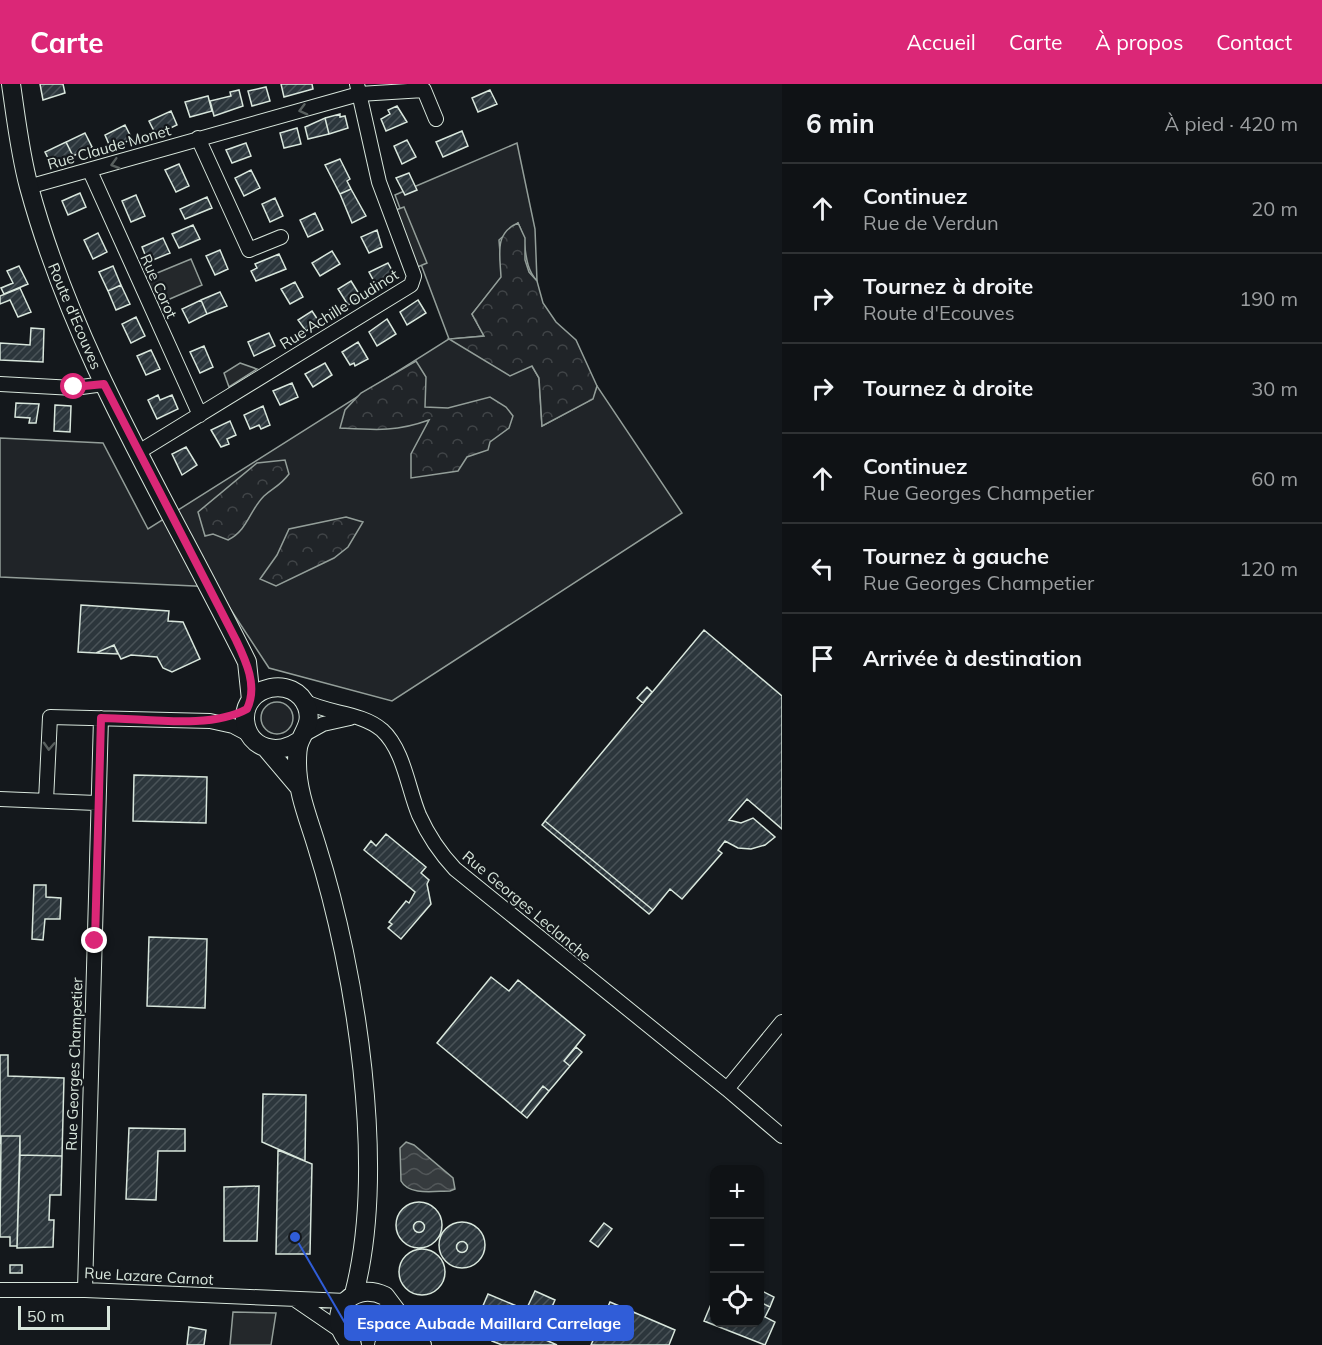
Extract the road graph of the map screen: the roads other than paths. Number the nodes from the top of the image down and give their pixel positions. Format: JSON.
{"nodes":[{"id":1,"x":11,"y":84,"type":"edge"},
{"id":2,"x":358,"y":89,"type":"edge"},
{"id":3,"x":436,"y":119,"type":"dead end"},
{"id":4,"x":198,"y":138,"type":"junction"},
{"id":5,"x":90,"y":171,"type":"junction"},
{"id":6,"x":28,"y":187,"type":"junction"},
{"id":7,"x":281,"y":237,"type":"dead end"},
{"id":8,"x":0,"y":384,"type":"edge"},
{"id":9,"x":104,"y":384,"type":"junction"},
{"id":10,"x":200,"y":415,"type":"junction"},
{"id":11,"x":137,"y":453,"type":"junction"},
{"id":12,"x":246,"y":663,"type":"junction"},
{"id":13,"x":273,"y":687,"type":"junction"},
{"id":14,"x":304,"y":701,"type":"junction"},
{"id":15,"x":249,"y":705,"type":"junction"},
{"id":16,"x":352,"y":717,"type":"junction"},
{"id":17,"x":101,"y":718,"type":"junction"},
{"id":18,"x":210,"y":721,"type":"junction"},
{"id":19,"x":250,"y":735,"type":"junction"},
{"id":20,"x":302,"y":737,"type":"junction"},
{"id":21,"x":266,"y":748,"type":"junction"},
{"id":22,"x":299,"y":786,"type":"junction"},
{"id":23,"x":0,"y":799,"type":"edge"},
{"id":24,"x":46,"y":801,"type":"junction"},
{"id":25,"x":96,"y":803,"type":"junction"},
{"id":26,"x":782,"y":1022,"type":"edge"},
{"id":27,"x":727,"y":1089,"type":"junction"},
{"id":28,"x":782,"y":1136,"type":"edge"},
{"id":29,"x":363,"y":1250,"type":"junction"},
{"id":30,"x":0,"y":1290,"type":"edge"},
{"id":31,"x":85,"y":1290,"type":"junction"},
{"id":32,"x":376,"y":1292,"type":"junction"},
{"id":33,"x":350,"y":1298,"type":"junction"},
{"id":34,"x":296,"y":1300,"type":"junction"},
{"id":35,"x":397,"y":1312,"type":"junction"},
{"id":36,"x":347,"y":1338,"type":"edge"},
{"id":37,"x":386,"y":1344,"type":"edge"},
{"id":38,"x":415,"y":1345,"type":"edge"},
{"id":39,"x":424,"y":1345,"type":"edge"}],
"edges":[{"from":1,"to":6,"type":"main road","name":"Route d'Ecouves"},
{"from":2,"to":3,"type":"street","name":"Rue Claude Monet"},
{"from":2,"to":4,"type":"street","name":"Rue Claude Monet","one_way":true},
{"from":2,"to":10,"type":"street","name":"Rue Achille Oudinot"},
{"from":4,"to":5,"type":"street","name":"Rue Claude Monet","one_way":true},
{"from":4,"to":7,"type":"street"},
{"from":5,"to":6,"type":"street","name":"Rue Claude Monet"},
{"from":5,"to":10,"type":"street","name":"Rue Corot"},
{"from":6,"to":9,"type":"main road","name":"Route d'Ecouves"},
{"from":8,"to":9,"type":"street"},
{"from":9,"to":11,"type":"main road","name":"Route d'Ecouves"},
{"from":10,"to":11,"type":"street","name":"Rue Achille Oudinot"},
{"from":11,"to":12,"type":"main road","name":"Route d'Ecouves"},
{"from":12,"to":13,"type":"main road"},
{"from":12,"to":15,"type":"main road"},
{"from":13,"to":14,"type":"main road"},
{"from":13,"to":15,"type":"main road"},
{"from":14,"to":16,"type":"street","name":"Rue Georges Leclanche"},
{"from":14,"to":20,"type":"main road"},
{"from":15,"to":18,"type":"street"},
{"from":15,"to":19,"type":"main road"},
{"from":16,"to":20,"type":"street"},
{"from":16,"to":27,"type":"street","name":"Rue Georges Leclanche"},
{"from":17,"to":18,"type":"street"},
{"from":17,"to":24,"type":"street","one_way":true},
{"from":17,"to":25,"type":"street","name":"Rue Georges Champetier"},
{"from":18,"to":19,"type":"street"},
{"from":19,"to":21,"type":"main road"},
{"from":20,"to":21,"type":"main road"},
{"from":20,"to":22,"type":"main road"},
{"from":21,"to":22,"type":"main road"},
{"from":22,"to":29,"type":"main road"},
{"from":23,"to":24,"type":"street"},
{"from":24,"to":25,"type":"street"},
{"from":25,"to":31,"type":"street","name":"Rue Georges Champetier"},
{"from":26,"to":27,"type":"street"},
{"from":27,"to":28,"type":"street","name":"Rue Georges Leclanche"},
{"from":29,"to":32,"type":"main road"},
{"from":29,"to":33,"type":"main road"},
{"from":30,"to":31,"type":"street","name":"Rue Lazare Carnot"},
{"from":31,"to":34,"type":"street","name":"Rue Lazare Carnot"},
{"from":32,"to":33,"type":"main road"},
{"from":32,"to":35,"type":"main road"},
{"from":33,"to":34,"type":"street","name":"Rue Lazare Carnot"},
{"from":33,"to":36,"type":"main road"},
{"from":34,"to":36,"type":"street"},
{"from":35,"to":37,"type":"main road"},
{"from":35,"to":39,"type":"street"},
{"from":37,"to":38,"type":"street"}]}
